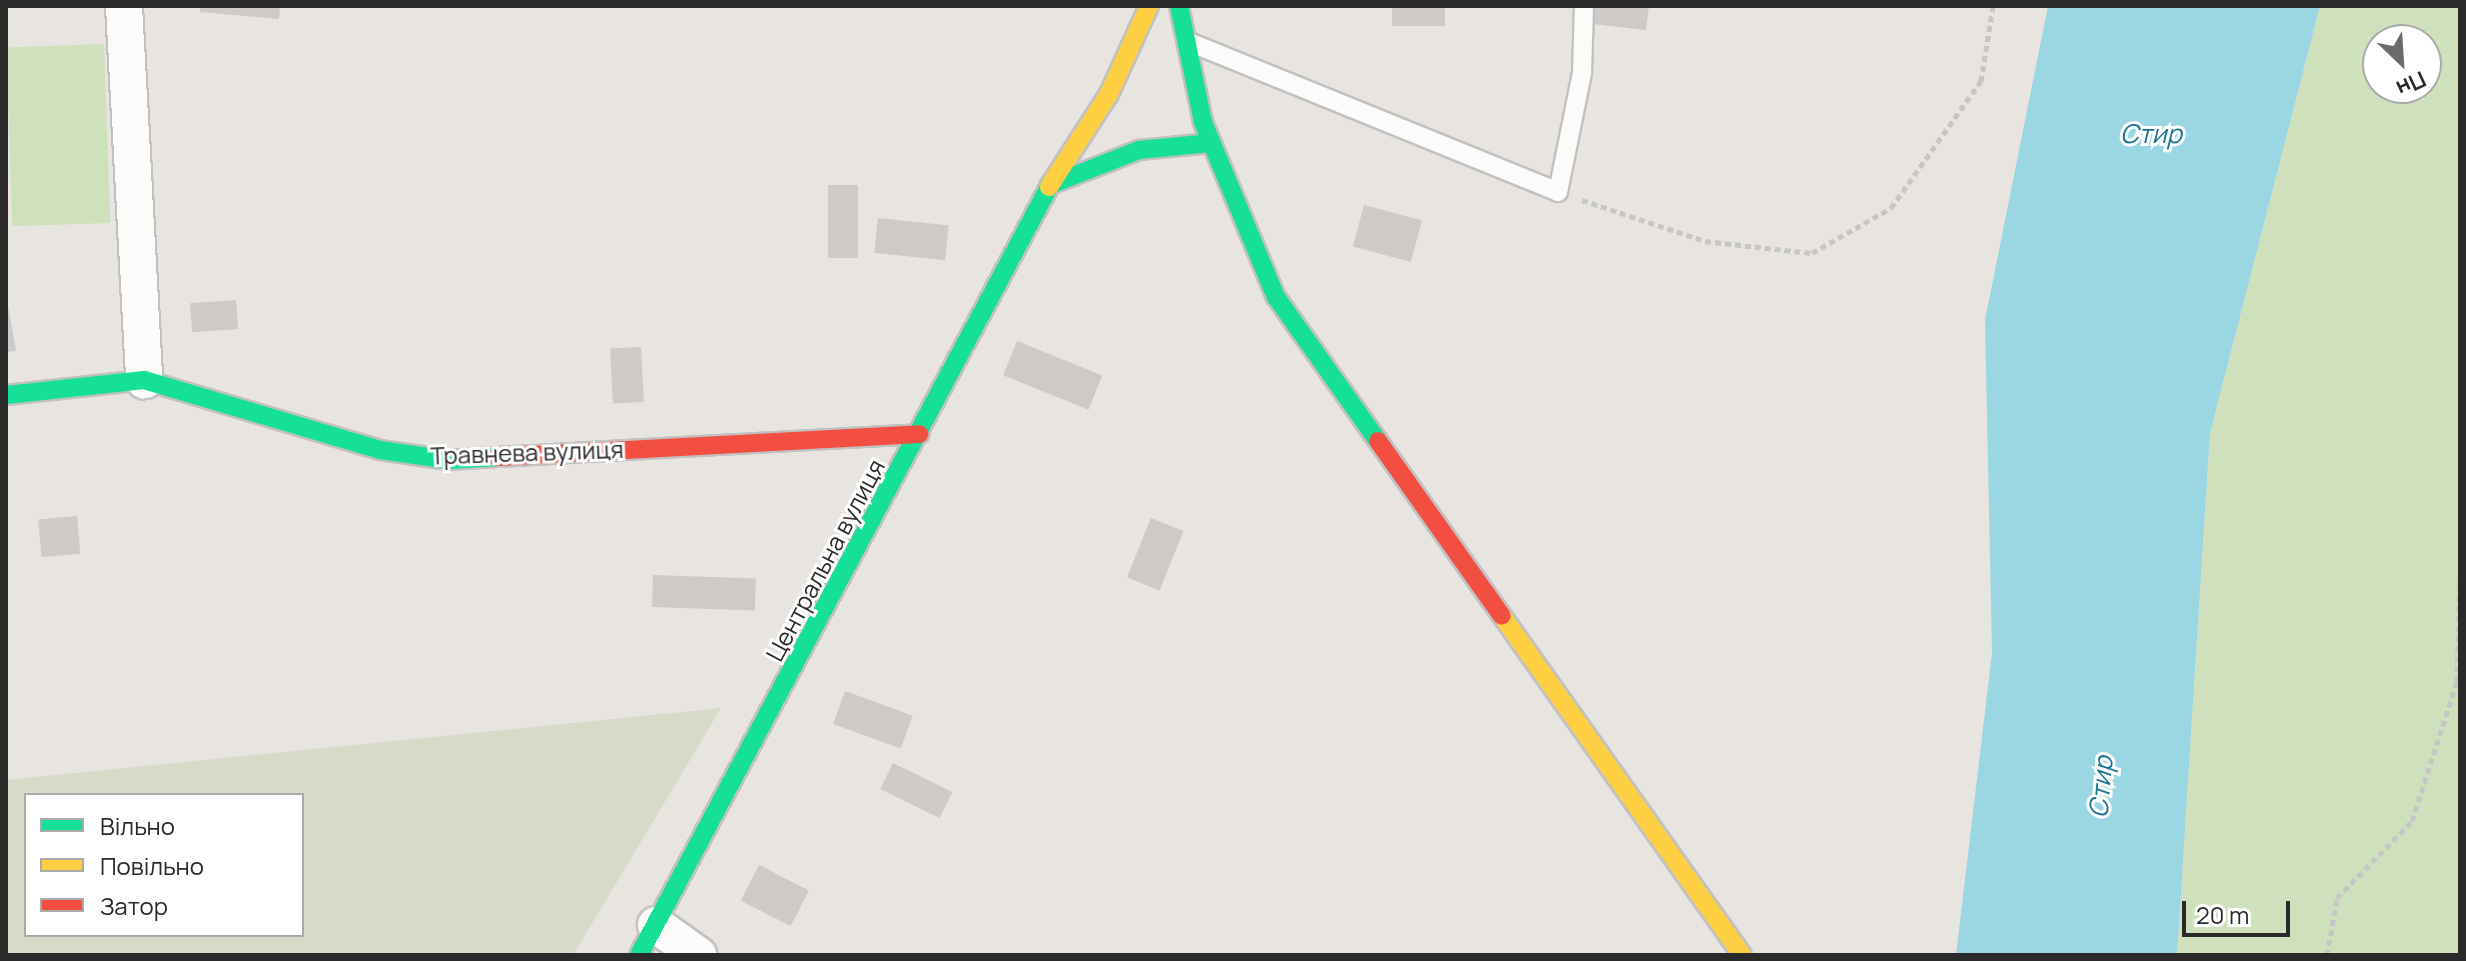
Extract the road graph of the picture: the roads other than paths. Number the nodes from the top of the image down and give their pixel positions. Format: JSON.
{"nodes":[{"id":1,"x":124,"y":6,"type":"edge"},
{"id":2,"x":1149,"y":6,"type":"edge"},
{"id":3,"x":1179,"y":6,"type":"edge"},
{"id":4,"x":1584,"y":6,"type":"edge"},
{"id":5,"x":1183,"y":40,"type":"junction"},
{"id":6,"x":1211,"y":143,"type":"junction"},
{"id":7,"x":1050,"y":185,"type":"junction"},
{"id":8,"x":144,"y":380,"type":"junction"},
{"id":9,"x":6,"y":395,"type":"edge"},
{"id":10,"x":919,"y":434,"type":"junction"},
{"id":11,"x":647,"y":940,"type":"edge"},
{"id":12,"x":698,"y":955,"type":"edge"},
{"id":13,"x":1742,"y":955,"type":"edge"}],
"edges":[{"from":1,"to":8,"type":"street"},
{"from":2,"to":7,"type":"street","name":"Центральна вулиця"},
{"from":3,"to":5,"type":"street"},
{"from":4,"to":5,"type":"lane"},
{"from":5,"to":6,"type":"street"},
{"from":6,"to":7,"type":"street"},
{"from":6,"to":13,"type":"street"},
{"from":7,"to":10,"type":"street","name":"Центральна вулиця"},
{"from":8,"to":9,"type":"street","name":"Травнева вулиця"},
{"from":8,"to":10,"type":"street","name":"Травнева вулиця"},
{"from":10,"to":11,"type":"street","name":"Центральна вулиця"},
{"from":11,"to":12,"type":"street"}]}
